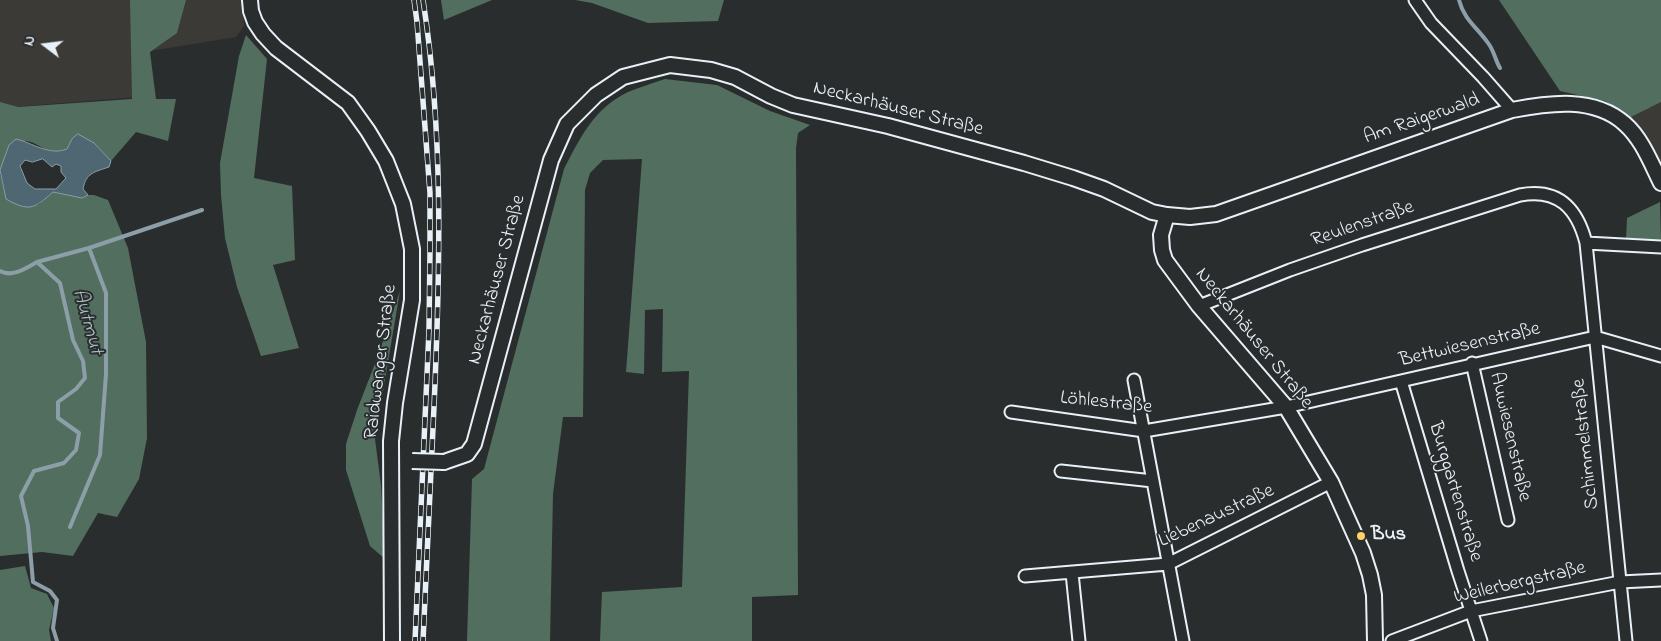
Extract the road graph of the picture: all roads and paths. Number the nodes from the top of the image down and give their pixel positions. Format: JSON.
{"nodes":[{"id":1,"x":250,"y":0,"type":"edge"},
{"id":2,"x":1414,"y":0,"type":"edge"},
{"id":3,"x":1512,"y":110,"type":"junction"},
{"id":4,"x":1661,"y":183,"type":"edge"},
{"id":5,"x":1542,"y":194,"type":"joint"},
{"id":6,"x":1166,"y":216,"type":"junction"},
{"id":7,"x":1586,"y":243,"type":"junction"},
{"id":8,"x":1661,"y":247,"type":"edge"},
{"id":9,"x":1199,"y":306,"type":"junction"},
{"id":10,"x":1594,"y":337,"type":"junction"},
{"id":11,"x":1661,"y":356,"type":"edge"},
{"id":12,"x":1472,"y":363,"type":"junction"},
{"id":13,"x":1134,"y":380,"type":"dead end"},
{"id":14,"x":1401,"y":381,"type":"junction"},
{"id":15,"x":1286,"y":407,"type":"junction"},
{"id":16,"x":1011,"y":412,"type":"dead end"},
{"id":17,"x":1144,"y":431,"type":"junction"},
{"id":18,"x":392,"y":458,"type":"junction"},
{"id":19,"x":1061,"y":471,"type":"dead end"},
{"id":20,"x":1153,"y":481,"type":"junction"},
{"id":21,"x":1331,"y":482,"type":"junction"},
{"id":22,"x":1508,"y":520,"type":"dead end"},
{"id":23,"x":1168,"y":564,"type":"junction"},
{"id":24,"x":1072,"y":573,"type":"junction"},
{"id":25,"x":1025,"y":576,"type":"dead end"},
{"id":26,"x":1661,"y":580,"type":"edge"},
{"id":27,"x":1620,"y":582,"type":"junction"},
{"id":28,"x":1471,"y":611,"type":"junction"},
{"id":29,"x":392,"y":641,"type":"edge"},
{"id":30,"x":1079,"y":641,"type":"edge"},
{"id":31,"x":1183,"y":641,"type":"edge"},
{"id":32,"x":1375,"y":641,"type":"edge"},
{"id":33,"x":1392,"y":641,"type":"edge"},
{"id":34,"x":1481,"y":641,"type":"edge"},
{"id":35,"x":1626,"y":641,"type":"edge"}],
"edges":[{"from":1,"to":18,"type":"street","name":"Raidwanger Straße"},
{"from":2,"to":3,"type":"street"},
{"from":3,"to":4,"type":"street","name":"Am Raigerwald"},
{"from":3,"to":6,"type":"street","name":"Am Raigerwald"},
{"from":5,"to":7,"type":"street","name":"Schimmelstraße"},
{"from":5,"to":9,"type":"street","name":"Reulenstraße"},
{"from":6,"to":9,"type":"street","name":"Neckarhäuser Straße"},
{"from":6,"to":18,"type":"street","name":"Neckarhäuser Straße","bridge":true},
{"from":7,"to":8,"type":"street"},
{"from":7,"to":10,"type":"street","name":"Schimmelstraße"},
{"from":9,"to":15,"type":"street","name":"Neckarhäuser Straße"},
{"from":10,"to":11,"type":"street","name":"Bettwiesenstraße"},
{"from":10,"to":12,"type":"street","name":"Bettwiesenstraße"},
{"from":10,"to":27,"type":"street","name":"Schimmelstraße"},
{"from":12,"to":14,"type":"street","name":"Bettwiesenstraße"},
{"from":12,"to":22,"type":"street","name":"Auwiesenstraße"},
{"from":13,"to":17,"type":"street"},
{"from":14,"to":15,"type":"street","name":"Bettwiesenstraße"},
{"from":14,"to":28,"type":"street","name":"Burggartenstraße"},
{"from":15,"to":17,"type":"street","name":"Löhlestraße"},
{"from":15,"to":21,"type":"street","name":"Neckarhäuser Straße"},
{"from":16,"to":17,"type":"street","name":"Löhlestraße"},
{"from":17,"to":20,"type":"street"},
{"from":18,"to":29,"type":"street","name":"Raidwanger Straße"},
{"from":19,"to":20,"type":"street"},
{"from":20,"to":23,"type":"street"},
{"from":21,"to":23,"type":"street","name":"Liebenaustraße"},
{"from":21,"to":32,"type":"street","name":"Neckarhäuser Straße"},
{"from":23,"to":24,"type":"street","name":"Liebenaustraße"},
{"from":23,"to":31,"type":"street"},
{"from":24,"to":25,"type":"street","name":"Liebenaustraße"},
{"from":24,"to":30,"type":"street"},
{"from":26,"to":27,"type":"street","name":"Weilerbergstraße"},
{"from":27,"to":28,"type":"street","name":"Weilerbergstraße"},
{"from":27,"to":35,"type":"street","name":"Schimmelstraße"},
{"from":28,"to":33,"type":"street","name":"Weilerbergstraße"},
{"from":28,"to":34,"type":"street","name":"Burggartenstraße"}]}
